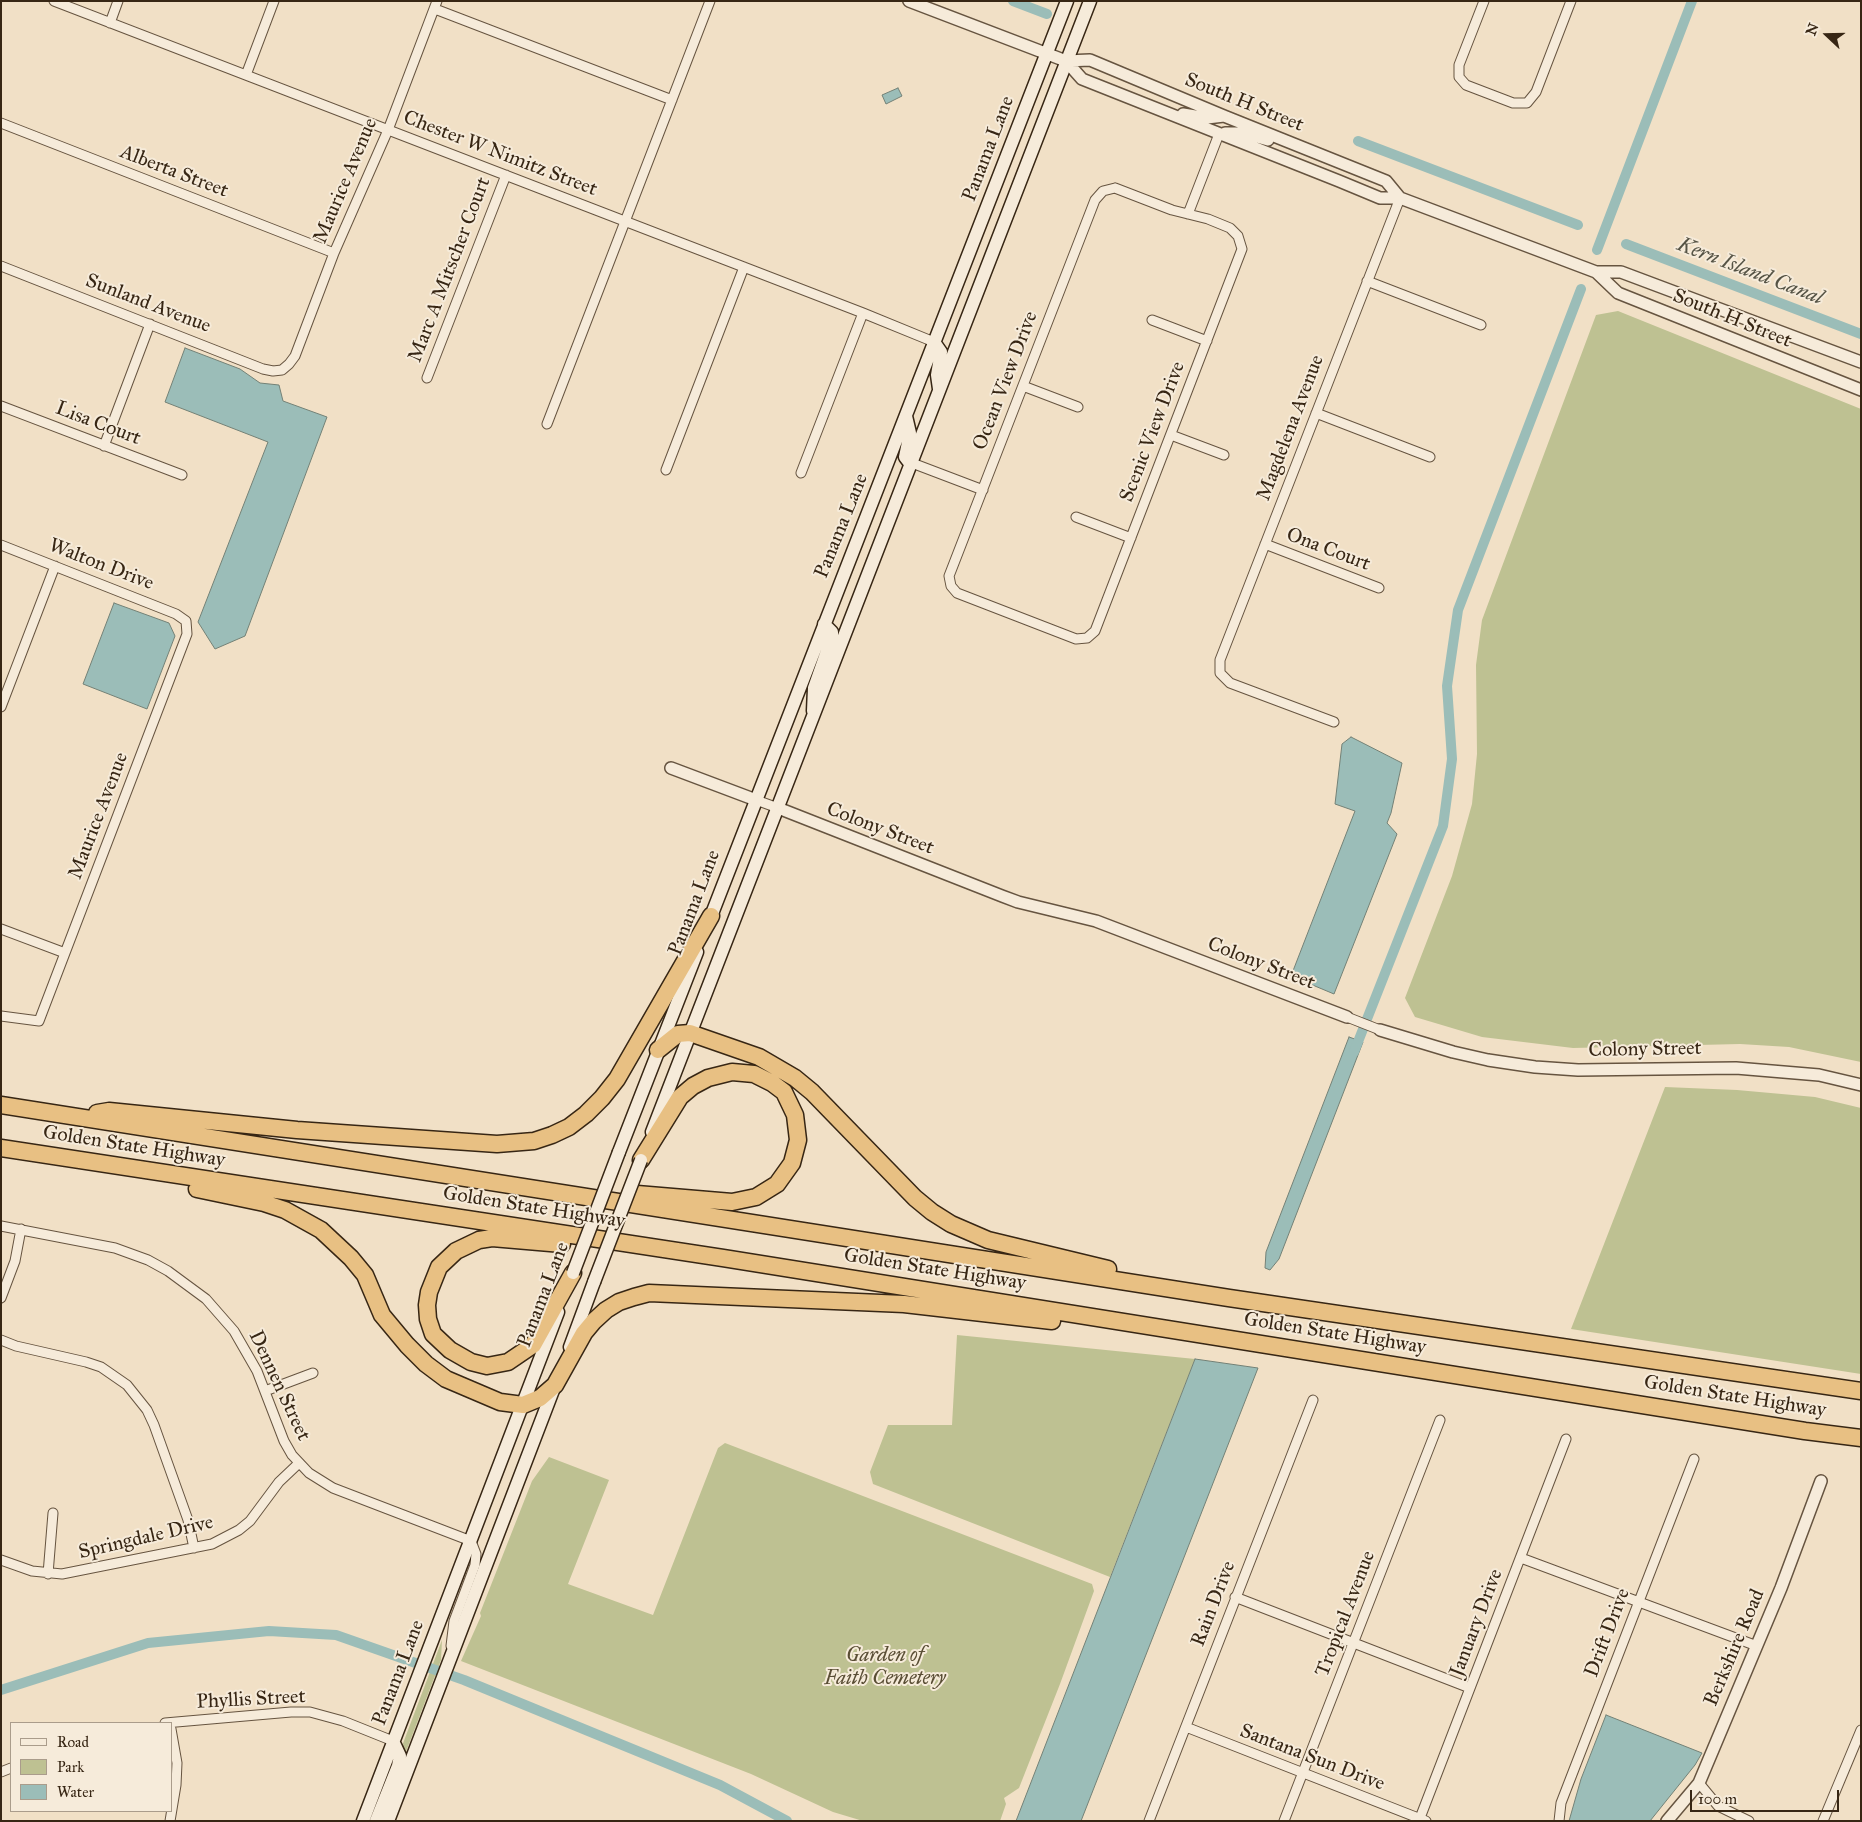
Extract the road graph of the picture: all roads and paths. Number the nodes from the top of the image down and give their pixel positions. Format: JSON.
{"nodes":[{"id":1,"x":54,"y":1,"type":"edge"},
{"id":2,"x":118,"y":1,"type":"edge"},
{"id":3,"x":274,"y":1,"type":"edge"},
{"id":4,"x":710,"y":1,"type":"edge"},
{"id":5,"x":909,"y":1,"type":"edge"},
{"id":6,"x":1067,"y":1,"type":"edge"},
{"id":7,"x":1090,"y":1,"type":"edge"},
{"id":8,"x":1484,"y":1,"type":"edge"},
{"id":9,"x":1571,"y":1,"type":"edge"},
{"id":10,"x":436,"y":5,"type":"edge"},
{"id":11,"x":110,"y":23,"type":"junction"},
{"id":12,"x":1046,"y":54,"type":"junction"},
{"id":13,"x":1066,"y":61,"type":"junction"},
{"id":14,"x":246,"y":75,"type":"junction"},
{"id":15,"x":672,"y":100,"type":"junction"},
{"id":16,"x":1157,"y":109,"type":"junction"},
{"id":17,"x":1224,"y":116,"type":"junction"},
{"id":18,"x":1,"y":124,"type":"edge"},
{"id":19,"x":388,"y":130,"type":"junction"},
{"id":20,"x":1219,"y":134,"type":"junction"},
{"id":21,"x":1320,"y":154,"type":"junction"},
{"id":22,"x":506,"y":175,"type":"junction"},
{"id":23,"x":1400,"y":198,"type":"junction"},
{"id":24,"x":1188,"y":214,"type":"junction"},
{"id":25,"x":626,"y":221,"type":"junction"},
{"id":26,"x":334,"y":252,"type":"junction"},
{"id":27,"x":1,"y":266,"type":"edge"},
{"id":28,"x":744,"y":267,"type":"junction"},
{"id":29,"x":1596,"y":272,"type":"junction"},
{"id":30,"x":1367,"y":281,"type":"junction"},
{"id":31,"x":863,"y":312,"type":"junction"},
{"id":32,"x":1152,"y":320,"type":"dead end"},
{"id":33,"x":150,"y":324,"type":"junction"},
{"id":34,"x":1481,"y":325,"type":"dead end"},
{"id":35,"x":1207,"y":341,"type":"junction"},
{"id":36,"x":934,"y":342,"type":"junction"},
{"id":37,"x":1861,"y":362,"type":"edge"},
{"id":38,"x":282,"y":370,"type":"joint"},
{"id":39,"x":428,"y":378,"type":"dead end"},
{"id":40,"x":1023,"y":386,"type":"junction"},
{"id":41,"x":1861,"y":390,"type":"edge"},
{"id":42,"x":940,"y":392,"type":"junction"},
{"id":43,"x":1,"y":406,"type":"edge"},
{"id":44,"x":1078,"y":407,"type":"dead end"},
{"id":45,"x":1316,"y":412,"type":"junction"},
{"id":46,"x":906,"y":416,"type":"junction"},
{"id":47,"x":547,"y":424,"type":"dead end"},
{"id":48,"x":1171,"y":435,"type":"junction"},
{"id":49,"x":104,"y":446,"type":"junction"},
{"id":50,"x":1224,"y":455,"type":"dead end"},
{"id":51,"x":1430,"y":457,"type":"dead end"},
{"id":52,"x":912,"y":463,"type":"junction"},
{"id":53,"x":666,"y":470,"type":"dead end"},
{"id":54,"x":801,"y":473,"type":"dead end"},
{"id":55,"x":182,"y":476,"type":"dead end"},
{"id":56,"x":983,"y":490,"type":"junction"},
{"id":57,"x":1076,"y":517,"type":"dead end"},
{"id":58,"x":1131,"y":538,"type":"junction"},
{"id":59,"x":1265,"y":544,"type":"junction"},
{"id":60,"x":1,"y":545,"type":"edge"},
{"id":61,"x":55,"y":566,"type":"junction"},
{"id":62,"x":1379,"y":588,"type":"dead end"},
{"id":63,"x":186,"y":621,"type":"joint"},
{"id":64,"x":824,"y":624,"type":"junction"},
{"id":65,"x":1087,"y":638,"type":"joint"},
{"id":66,"x":1,"y":707,"type":"edge"},
{"id":67,"x":813,"y":718,"type":"junction"},
{"id":68,"x":1334,"y":722,"type":"dead end"},
{"id":69,"x":671,"y":768,"type":"dead end"},
{"id":70,"x":756,"y":800,"type":"junction"},
{"id":71,"x":778,"y":808,"type":"junction"},
{"id":72,"x":711,"y":916,"type":"junction"},
{"id":73,"x":1,"y":928,"type":"edge"},
{"id":74,"x":65,"y":953,"type":"junction"},
{"id":75,"x":1,"y":1016,"type":"edge"},
{"id":76,"x":1348,"y":1017,"type":"joint"},
{"id":77,"x":1380,"y":1030,"type":"joint"},
{"id":78,"x":690,"y":1032,"type":"junction"},
{"id":79,"x":658,"y":1050,"type":"junction"},
{"id":80,"x":1861,"y":1085,"type":"edge"},
{"id":81,"x":1,"y":1105,"type":"edge"},
{"id":82,"x":77,"y":1117,"type":"junction"},
{"id":83,"x":1,"y":1148,"type":"edge"},
{"id":84,"x":36,"y":1154,"type":"junction"},
{"id":85,"x":641,"y":1160,"type":"junction"},
{"id":86,"x":484,"y":1180,"type":"junction"},
{"id":87,"x":1,"y":1226,"type":"edge"},
{"id":88,"x":21,"y":1229,"type":"junction"},
{"id":89,"x":723,"y":1258,"type":"junction"},
{"id":90,"x":572,"y":1273,"type":"junction"},
{"id":91,"x":1,"y":1298,"type":"edge"},
{"id":92,"x":1229,"y":1298,"type":"junction"},
{"id":93,"x":1220,"y":1337,"type":"junction"},
{"id":94,"x":1,"y":1340,"type":"edge"},
{"id":95,"x":313,"y":1373,"type":"dead end"},
{"id":96,"x":555,"y":1385,"type":"junction"},
{"id":97,"x":265,"y":1390,"type":"junction"},
{"id":98,"x":1861,"y":1391,"type":"edge"},
{"id":99,"x":1313,"y":1400,"type":"dead end"},
{"id":100,"x":523,"y":1405,"type":"junction"},
{"id":101,"x":1440,"y":1420,"type":"dead end"},
{"id":102,"x":1861,"y":1438,"type":"edge"},
{"id":103,"x":1566,"y":1439,"type":"dead end"},
{"id":104,"x":1694,"y":1459,"type":"dead end"},
{"id":105,"x":298,"y":1464,"type":"junction"},
{"id":106,"x":1821,"y":1481,"type":"dead end"},
{"id":107,"x":53,"y":1513,"type":"dead end"},
{"id":108,"x":470,"y":1541,"type":"junction"},
{"id":109,"x":194,"y":1548,"type":"junction"},
{"id":110,"x":1521,"y":1558,"type":"junction"},
{"id":111,"x":1,"y":1560,"type":"edge"},
{"id":112,"x":48,"y":1574,"type":"junction"},
{"id":113,"x":1235,"y":1597,"type":"junction"},
{"id":114,"x":1638,"y":1602,"type":"junction"},
{"id":115,"x":1353,"y":1643,"type":"junction"},
{"id":116,"x":1757,"y":1646,"type":"junction"},
{"id":117,"x":449,"y":1660,"type":"junction"},
{"id":118,"x":1470,"y":1688,"type":"junction"},
{"id":119,"x":172,"y":1725,"type":"edge"},
{"id":120,"x":1186,"y":1727,"type":"junction"},
{"id":121,"x":1861,"y":1730,"type":"edge"},
{"id":122,"x":172,"y":1741,"type":"edge"},
{"id":123,"x":393,"y":1742,"type":"junction"},
{"id":124,"x":1303,"y":1772,"type":"junction"},
{"id":125,"x":1699,"y":1783,"type":"junction"},
{"id":126,"x":172,"y":1809,"type":"edge"},
{"id":127,"x":1423,"y":1820,"type":"edge"},
{"id":128,"x":363,"y":1821,"type":"edge"},
{"id":129,"x":376,"y":1821,"type":"edge"},
{"id":130,"x":388,"y":1821,"type":"edge"},
{"id":131,"x":1149,"y":1821,"type":"edge"},
{"id":132,"x":1284,"y":1821,"type":"edge"},
{"id":133,"x":1559,"y":1821,"type":"edge"},
{"id":134,"x":1668,"y":1821,"type":"edge"},
{"id":135,"x":1749,"y":1821,"type":"edge"},
{"id":136,"x":1823,"y":1821,"type":"edge"}],
"edges":[{"from":1,"to":11,"type":"street","name":"Chester W Nimitz Street"},
{"from":2,"to":11,"type":"street"},
{"from":3,"to":14,"type":"street"},
{"from":4,"to":15,"type":"street"},
{"from":5,"to":12,"type":"street","name":"South H Street"},
{"from":6,"to":12,"type":"main road","name":"Panama Lane"},
{"from":7,"to":13,"type":"main road","name":"Panama Lane"},
{"from":8,"to":9,"type":"street"},
{"from":10,"to":15,"type":"street"},
{"from":10,"to":19,"type":"street","name":"Maurice Avenue"},
{"from":11,"to":14,"type":"street","name":"Chester W Nimitz Street"},
{"from":12,"to":13,"type":"street","name":"South H Street"},
{"from":12,"to":36,"type":"main road","name":"Panama Lane"},
{"from":13,"to":16,"type":"street","name":"South H Street"},
{"from":13,"to":17,"type":"street","name":"South H Street"},
{"from":13,"to":42,"type":"main road","name":"Panama Lane"},
{"from":14,"to":19,"type":"street","name":"Chester W Nimitz Street"},
{"from":15,"to":25,"type":"street"},
{"from":16,"to":17,"type":"street"},
{"from":16,"to":20,"type":"street","name":"South H Street"},
{"from":17,"to":21,"type":"street","name":"South H Street"},
{"from":18,"to":26,"type":"street","name":"Alberta Street"},
{"from":19,"to":22,"type":"street","name":"Chester W Nimitz Street"},
{"from":19,"to":26,"type":"street","name":"Maurice Avenue"},
{"from":20,"to":21,"type":"street"},
{"from":20,"to":23,"type":"street","name":"South H Street"},
{"from":20,"to":24,"type":"street"},
{"from":21,"to":23,"type":"street","name":"South H Street"},
{"from":22,"to":25,"type":"street","name":"Chester W Nimitz Street"},
{"from":22,"to":39,"type":"street","name":"Marc A Mitscher Court"},
{"from":23,"to":29,"type":"street","name":"South H Street"},
{"from":23,"to":30,"type":"street","name":"Magdelena Avenue"},
{"from":24,"to":35,"type":"street","name":"Scenic View Drive"},
{"from":24,"to":40,"type":"street","name":"Ocean View Drive"},
{"from":25,"to":28,"type":"street","name":"Chester W Nimitz Street"},
{"from":25,"to":47,"type":"street"},
{"from":26,"to":38,"type":"street","name":"Maurice Avenue"},
{"from":27,"to":33,"type":"street","name":"Sunland Avenue"},
{"from":28,"to":31,"type":"street","name":"Chester W Nimitz Street"},
{"from":28,"to":53,"type":"street"},
{"from":29,"to":37,"type":"street","name":"South H Street"},
{"from":29,"to":41,"type":"street","name":"South H Street"},
{"from":30,"to":34,"type":"street"},
{"from":30,"to":45,"type":"street","name":"Magdelena Avenue"},
{"from":31,"to":36,"type":"street","name":"Chester W Nimitz Street"},
{"from":31,"to":54,"type":"street"},
{"from":32,"to":35,"type":"street"},
{"from":33,"to":38,"type":"street","name":"Sunland Avenue"},
{"from":33,"to":49,"type":"street"},
{"from":35,"to":48,"type":"street","name":"Scenic View Drive"},
{"from":36,"to":42,"type":"main road"},
{"from":36,"to":46,"type":"main road","name":"Panama Lane"},
{"from":40,"to":44,"type":"street"},
{"from":40,"to":56,"type":"street","name":"Ocean View Drive"},
{"from":42,"to":52,"type":"main road","name":"Panama Lane"},
{"from":43,"to":49,"type":"street","name":"Lisa Court"},
{"from":45,"to":51,"type":"street"},
{"from":45,"to":59,"type":"street","name":"Magdelena Avenue"},
{"from":46,"to":52,"type":"main road"},
{"from":46,"to":64,"type":"main road","name":"Panama Lane"},
{"from":48,"to":50,"type":"street"},
{"from":48,"to":58,"type":"street","name":"Scenic View Drive"},
{"from":49,"to":55,"type":"street","name":"Lisa Court"},
{"from":52,"to":56,"type":"street"},
{"from":52,"to":67,"type":"main road","name":"Panama Lane"},
{"from":56,"to":65,"type":"street","name":"Ocean View Drive"},
{"from":57,"to":58,"type":"street"},
{"from":58,"to":65,"type":"street","name":"Scenic View Drive"},
{"from":59,"to":62,"type":"street","name":"Ona Court"},
{"from":59,"to":68,"type":"street","name":"Magdelena Avenue"},
{"from":60,"to":61,"type":"street","name":"Walton Drive"},
{"from":61,"to":63,"type":"street","name":"Walton Drive"},
{"from":61,"to":66,"type":"street"},
{"from":63,"to":74,"type":"street","name":"Maurice Avenue"},
{"from":64,"to":67,"type":"main road"},
{"from":64,"to":70,"type":"main road","name":"Panama Lane"},
{"from":67,"to":71,"type":"main road","name":"Panama Lane"},
{"from":69,"to":70,"type":"street","name":"Colony Street"},
{"from":70,"to":71,"type":"street","name":"Colony Street"},
{"from":70,"to":72,"type":"main road","name":"Panama Lane"},
{"from":71,"to":76,"type":"street","name":"Colony Street"},
{"from":71,"to":78,"type":"main road","name":"Panama Lane"},
{"from":72,"to":79,"type":"main road","name":"Panama Lane"},
{"from":72,"to":82,"type":"highway"},
{"from":73,"to":74,"type":"street"},
{"from":74,"to":75,"type":"street","name":"Maurice Avenue"},
{"from":76,"to":77,"type":"street","name":"Colony Street"},
{"from":77,"to":80,"type":"street","name":"Colony Street"},
{"from":78,"to":79,"type":"highway"},
{"from":78,"to":85,"type":"main road","name":"Panama Lane"},
{"from":78,"to":92,"type":"highway"},
{"from":79,"to":90,"type":"main road","name":"Panama Lane","bridge":true},
{"from":81,"to":82,"type":"highway","name":"Golden State Highway"},
{"from":82,"to":86,"type":"highway","name":"Golden State Highway"},
{"from":83,"to":84,"type":"highway","name":"Golden State Highway"},
{"from":84,"to":89,"type":"highway","name":"Golden State Highway"},
{"from":84,"to":100,"type":"highway"},
{"from":85,"to":86,"type":"highway"},
{"from":85,"to":96,"type":"main road","name":"Panama Lane","bridge":true},
{"from":86,"to":92,"type":"highway","name":"Golden State Highway"},
{"from":87,"to":88,"type":"street","name":"Dennen Street"},
{"from":88,"to":91,"type":"street"},
{"from":88,"to":97,"type":"street","name":"Dennen Street"},
{"from":89,"to":90,"type":"highway"},
{"from":89,"to":93,"type":"highway","name":"Golden State Highway"},
{"from":90,"to":100,"type":"main road","name":"Panama Lane"},
{"from":92,"to":98,"type":"highway","name":"Golden State Highway"},
{"from":93,"to":96,"type":"highway"},
{"from":93,"to":102,"type":"highway","name":"Golden State Highway"},
{"from":94,"to":109,"type":"street"},
{"from":95,"to":97,"type":"street"},
{"from":96,"to":100,"type":"highway"},
{"from":96,"to":117,"type":"main road","name":"Panama Lane"},
{"from":97,"to":105,"type":"street","name":"Dennen Street"},
{"from":99,"to":113,"type":"street","name":"Rain Drive"},
{"from":100,"to":108,"type":"main road","name":"Panama Lane"},
{"from":101,"to":115,"type":"street","name":"Tropical Avenue"},
{"from":103,"to":110,"type":"street","name":"January Drive"},
{"from":104,"to":114,"type":"street","name":"Drift Drive"},
{"from":105,"to":108,"type":"street","name":"Dennen Street"},
{"from":105,"to":109,"type":"street","name":"Springdale Drive"},
{"from":106,"to":116,"type":"street","name":"Berkshire Road"},
{"from":107,"to":112,"type":"street"},
{"from":108,"to":117,"type":"street"},
{"from":108,"to":123,"type":"main road","name":"Panama Lane"},
{"from":109,"to":112,"type":"street","name":"Springdale Drive"},
{"from":110,"to":114,"type":"street"},
{"from":110,"to":118,"type":"street","name":"January Drive"},
{"from":111,"to":112,"type":"street","name":"Springdale Drive"},
{"from":113,"to":115,"type":"street"},
{"from":113,"to":120,"type":"street","name":"Rain Drive"},
{"from":114,"to":116,"type":"street"},
{"from":114,"to":133,"type":"street","name":"Drift Drive"},
{"from":115,"to":118,"type":"street"},
{"from":115,"to":124,"type":"street","name":"Tropical Avenue"},
{"from":116,"to":125,"type":"street","name":"Berkshire Road"},
{"from":117,"to":130,"type":"main road","name":"Panama Lane"},
{"from":118,"to":127,"type":"street","name":"January Drive"},
{"from":119,"to":123,"type":"street","name":"Phyllis Street"},
{"from":120,"to":124,"type":"street","name":"Santana Sun Drive"},
{"from":120,"to":131,"type":"street","name":"Rain Drive"},
{"from":121,"to":136,"type":"street"},
{"from":122,"to":126,"type":"street"},
{"from":123,"to":128,"type":"main road","name":"Panama Lane"},
{"from":123,"to":129,"type":"main road"},
{"from":124,"to":127,"type":"street","name":"Santana Sun Drive"},
{"from":124,"to":132,"type":"street","name":"Tropical Avenue"},
{"from":125,"to":134,"type":"street","name":"Berkshire Road"},
{"from":125,"to":135,"type":"street"}]}
